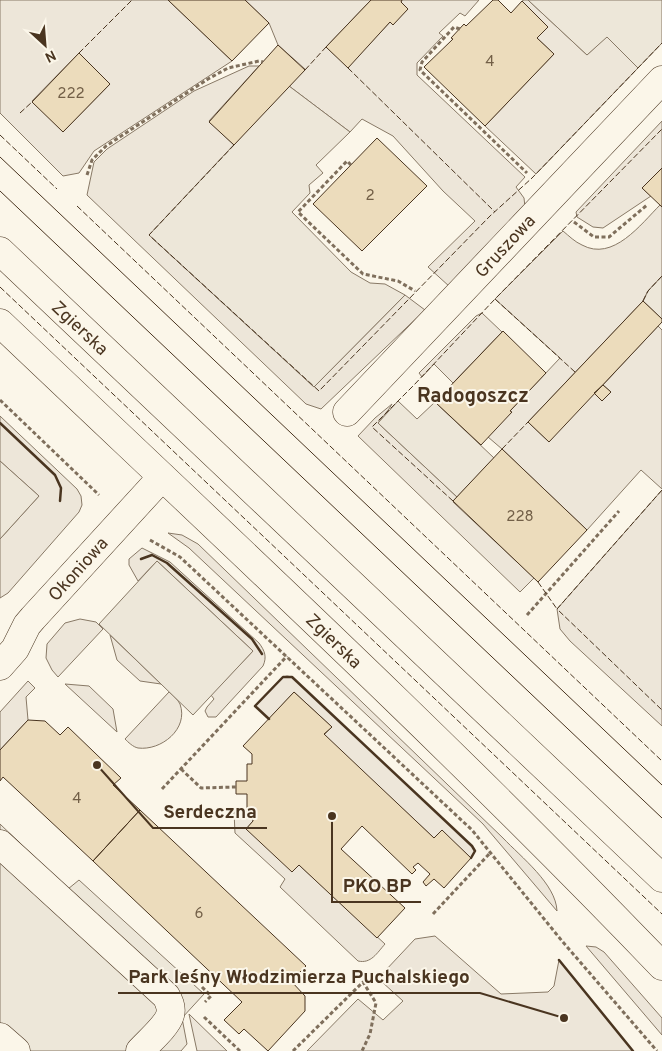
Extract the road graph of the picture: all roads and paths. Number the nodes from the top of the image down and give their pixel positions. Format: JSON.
{"nodes":[{"id":1,"x":460,"y":29,"type":"dead end"},
{"id":2,"x":263,"y":62,"type":"dead end"},
{"id":3,"x":662,"y":80,"type":"edge"},
{"id":4,"x":351,"y":165,"type":"dead end"},
{"id":5,"x":87,"y":175,"type":"dead end"},
{"id":6,"x":552,"y":196,"type":"junction"},
{"id":7,"x":647,"y":205,"type":"dead end"},
{"id":8,"x":0,"y":251,"type":"edge"},
{"id":9,"x":438,"y":316,"type":"junction"},
{"id":10,"x":0,"y":323,"type":"edge"},
{"id":11,"x":0,"y":400,"type":"edge"},
{"id":12,"x":347,"y":412,"type":"dead end"},
{"id":13,"x":162,"y":477,"type":"junction"},
{"id":14,"x":96,"y":492,"type":"dead end"},
{"id":15,"x":619,"y":510,"type":"dead end"},
{"id":16,"x":149,"y":540,"type":"dead end"},
{"id":17,"x":527,"y":615,"type":"dead end"},
{"id":18,"x":287,"y":656,"type":"junction"},
{"id":19,"x":2,"y":660,"type":"edge"},
{"id":20,"x":181,"y":769,"type":"junction"},
{"id":21,"x":236,"y":787,"type":"dead end"},
{"id":22,"x":162,"y":789,"type":"dead end"},
{"id":23,"x":2,"y":849,"type":"edge"},
{"id":24,"x":491,"y":852,"type":"junction"},
{"id":25,"x":662,"y":878,"type":"edge"},
{"id":26,"x":433,"y":914,"type":"dead end"},
{"id":27,"x":662,"y":966,"type":"edge"},
{"id":28,"x":0,"y":1037,"type":"edge"},
{"id":29,"x":16,"y":1051,"type":"edge"},
{"id":30,"x":140,"y":1051,"type":"edge"},
{"id":31,"x":293,"y":1051,"type":"edge"},
{"id":32,"x":362,"y":1051,"type":"edge"},
{"id":33,"x":657,"y":1051,"type":"edge"}],
"edges":[{"from":1,"to":6,"type":"path"},
{"from":2,"to":5,"type":"path"},
{"from":3,"to":6,"type":"main road","name":"Gruszowa"},
{"from":4,"to":9,"type":"path"},
{"from":6,"to":7,"type":"path"},
{"from":6,"to":9,"type":"main road","name":"Gruszowa"},
{"from":8,"to":25,"type":"main road","name":"Zgierska"},
{"from":9,"to":12,"type":"main road","name":"Gruszowa"},
{"from":10,"to":13,"type":"main road","name":"Zgierska"},
{"from":11,"to":14,"type":"path"},
{"from":13,"to":19,"type":"main road","name":"Okoniowa"},
{"from":13,"to":27,"type":"main road","name":"Zgierska"},
{"from":15,"to":17,"type":"path"},
{"from":16,"to":18,"type":"path"},
{"from":18,"to":20,"type":"path"},
{"from":18,"to":24,"type":"path"},
{"from":20,"to":21,"type":"path"},
{"from":20,"to":22,"type":"path"},
{"from":23,"to":30,"type":"main road"},
{"from":24,"to":26,"type":"path"},
{"from":24,"to":33,"type":"path"},
{"from":28,"to":29,"type":"main road"},
{"from":31,"to":32,"type":"path"}]}
